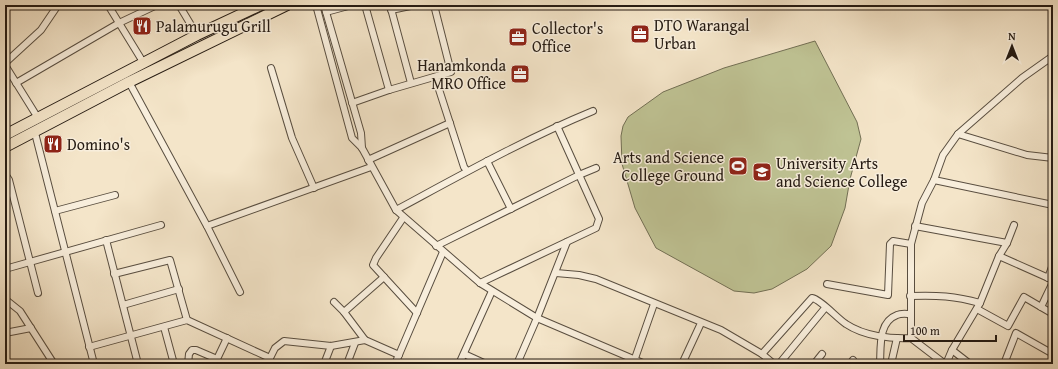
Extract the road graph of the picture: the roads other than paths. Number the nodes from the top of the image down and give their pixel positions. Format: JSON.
{"nodes":[{"id":1,"x":58,"y":5,"type":"edge"},
{"id":2,"x":108,"y":5,"type":"edge"},
{"id":3,"x":157,"y":5,"type":"edge"},
{"id":4,"x":179,"y":5,"type":"edge"},
{"id":5,"x":261,"y":5,"type":"edge"},
{"id":6,"x":288,"y":5,"type":"edge"},
{"id":7,"x":316,"y":5,"type":"edge"},
{"id":8,"x":324,"y":5,"type":"edge"},
{"id":9,"x":352,"y":5,"type":"edge"},
{"id":10,"x":365,"y":5,"type":"edge"},
{"id":11,"x":415,"y":5,"type":"edge"},
{"id":12,"x":434,"y":5,"type":"edge"},
{"id":13,"x":246,"y":8,"type":"edge"},
{"id":14,"x":391,"y":8,"type":"edge"},
{"id":15,"x":326,"y":12,"type":"junction"},
{"id":16,"x":119,"y":24,"type":"junction"},
{"id":17,"x":196,"y":35,"type":"junction"},
{"id":18,"x":1053,"y":56,"type":"edge"},
{"id":19,"x":143,"y":62,"type":"junction"},
{"id":20,"x":5,"y":64,"type":"edge"},
{"id":21,"x":271,"y":68,"type":"dead end"},
{"id":22,"x":435,"y":77,"type":"junction"},
{"id":23,"x":129,"y":82,"type":"junction"},
{"id":24,"x":16,"y":83,"type":"junction"},
{"id":25,"x":411,"y":84,"type":"junction"},
{"id":26,"x":389,"y":90,"type":"junction"},
{"id":27,"x":352,"y":103,"type":"junction"},
{"id":28,"x":593,"y":111,"type":"dead end"},
{"id":29,"x":38,"y":118,"type":"junction"},
{"id":30,"x":450,"y":123,"type":"junction"},
{"id":31,"x":557,"y":126,"type":"junction"},
{"id":32,"x":35,"y":132,"type":"junction"},
{"id":33,"x":958,"y":134,"type":"junction"},
{"id":34,"x":5,"y":135,"type":"edge"},
{"id":35,"x":5,"y":147,"type":"edge"},
{"id":36,"x":362,"y":148,"type":"junction"},
{"id":37,"x":1053,"y":158,"type":"edge"},
{"id":38,"x":368,"y":160,"type":"junction"},
{"id":39,"x":487,"y":161,"type":"junction"},
{"id":40,"x":371,"y":167,"type":"junction"},
{"id":41,"x":596,"y":168,"type":"dead end"},
{"id":42,"x":467,"y":171,"type":"junction"},
{"id":43,"x":5,"y":174,"type":"edge"},
{"id":44,"x":578,"y":175,"type":"junction"},
{"id":45,"x":934,"y":180,"type":"junction"},
{"id":46,"x":314,"y":188,"type":"junction"},
{"id":47,"x":115,"y":195,"type":"dead end"},
{"id":48,"x":1053,"y":205,"type":"edge"},
{"id":49,"x":511,"y":209,"type":"junction"},
{"id":50,"x":396,"y":210,"type":"junction"},
{"id":51,"x":55,"y":211,"type":"junction"},
{"id":52,"x":403,"y":218,"type":"junction"},
{"id":53,"x":160,"y":225,"type":"dead end"},
{"id":54,"x":1014,"y":225,"type":"dead end"},
{"id":55,"x":207,"y":226,"type":"junction"},
{"id":56,"x":915,"y":226,"type":"junction"},
{"id":57,"x":106,"y":240,"type":"junction"},
{"id":58,"x":566,"y":242,"type":"junction"},
{"id":59,"x":1007,"y":243,"type":"junction"},
{"id":60,"x":911,"y":244,"type":"junction"},
{"id":61,"x":436,"y":246,"type":"junction"},
{"id":62,"x":66,"y":252,"type":"junction"},
{"id":63,"x":443,"y":252,"type":"junction"},
{"id":64,"x":999,"y":256,"type":"junction"},
{"id":65,"x":30,"y":262,"type":"junction"},
{"id":66,"x":1053,"y":264,"type":"edge"},
{"id":67,"x":5,"y":269,"type":"edge"},
{"id":68,"x":556,"y":273,"type":"junction"},
{"id":69,"x":114,"y":274,"type":"junction"},
{"id":70,"x":384,"y":277,"type":"junction"},
{"id":71,"x":1051,"y":280,"type":"edge"},
{"id":72,"x":480,"y":283,"type":"junction"},
{"id":73,"x":827,"y":284,"type":"dead end"},
{"id":74,"x":179,"y":289,"type":"junction"},
{"id":75,"x":492,"y":291,"type":"junction"},
{"id":76,"x":240,"y":292,"type":"dead end"},
{"id":77,"x":38,"y":293,"type":"dead end"},
{"id":78,"x":910,"y":296,"type":"junction"},
{"id":79,"x":5,"y":299,"type":"edge"},
{"id":80,"x":334,"y":302,"type":"dead end"},
{"id":81,"x":980,"y":303,"type":"junction"},
{"id":82,"x":654,"y":304,"type":"junction"},
{"id":83,"x":123,"y":305,"type":"junction"},
{"id":84,"x":1041,"y":307,"type":"junction"},
{"id":85,"x":825,"y":308,"type":"junction"},
{"id":86,"x":977,"y":309,"type":"junction"},
{"id":87,"x":344,"y":312,"type":"junction"},
{"id":88,"x":417,"y":313,"type":"junction"},
{"id":89,"x":910,"y":314,"type":"junction"},
{"id":90,"x":1053,"y":314,"type":"edge"},
{"id":91,"x":537,"y":318,"type":"junction"},
{"id":92,"x":187,"y":320,"type":"junction"},
{"id":93,"x":701,"y":323,"type":"junction"},
{"id":94,"x":164,"y":327,"type":"junction"},
{"id":95,"x":31,"y":328,"type":"junction"},
{"id":96,"x":5,"y":333,"type":"edge"},
{"id":97,"x":131,"y":336,"type":"junction"},
{"id":98,"x":881,"y":336,"type":"junction"},
{"id":99,"x":227,"y":338,"type":"junction"},
{"id":100,"x":897,"y":338,"type":"junction"},
{"id":101,"x":912,"y":338,"type":"junction"},
{"id":102,"x":365,"y":340,"type":"junction"},
{"id":103,"x":355,"y":343,"type":"junction"},
{"id":104,"x":330,"y":346,"type":"junction"},
{"id":105,"x":90,"y":347,"type":"junction"},
{"id":106,"x":952,"y":350,"type":"junction"},
{"id":107,"x":464,"y":354,"type":"junction"},
{"id":108,"x":762,"y":354,"type":"junction"},
{"id":109,"x":822,"y":354,"type":"dead end"},
{"id":110,"x":1053,"y":354,"type":"edge"},
{"id":111,"x":399,"y":355,"type":"junction"},
{"id":112,"x":270,"y":358,"type":"junction"},
{"id":113,"x":217,"y":361,"type":"edge"},
{"id":114,"x":634,"y":361,"type":"edge"},
{"id":115,"x":54,"y":364,"type":"edge"},
{"id":116,"x":94,"y":364,"type":"edge"},
{"id":117,"x":138,"y":364,"type":"edge"},
{"id":118,"x":174,"y":364,"type":"edge"},
{"id":119,"x":188,"y":364,"type":"edge"},
{"id":120,"x":267,"y":364,"type":"edge"},
{"id":121,"x":324,"y":364,"type":"edge"},
{"id":122,"x":347,"y":364,"type":"edge"},
{"id":123,"x":396,"y":364,"type":"edge"},
{"id":124,"x":459,"y":364,"type":"edge"},
{"id":125,"x":486,"y":364,"type":"edge"},
{"id":126,"x":517,"y":364,"type":"edge"},
{"id":127,"x":645,"y":364,"type":"edge"},
{"id":128,"x":682,"y":364,"type":"edge"},
{"id":129,"x":774,"y":364,"type":"edge"},
{"id":130,"x":779,"y":364,"type":"edge"},
{"id":131,"x":814,"y":364,"type":"edge"},
{"id":132,"x":880,"y":364,"type":"edge"},
{"id":133,"x":891,"y":364,"type":"edge"},
{"id":134,"x":945,"y":364,"type":"edge"},
{"id":135,"x":970,"y":364,"type":"edge"},
{"id":136,"x":1004,"y":364,"type":"edge"}],
"edges":[{"from":1,"to":20,"type":"street"},
{"from":2,"to":16,"type":"street"},
{"from":3,"to":16,"type":"street"},
{"from":4,"to":17,"type":"street"},
{"from":5,"to":13,"type":"main road"},
{"from":6,"to":23,"type":"main road"},
{"from":7,"to":36,"type":"street"},
{"from":8,"to":15,"type":"street"},
{"from":9,"to":15,"type":"street"},
{"from":10,"to":26,"type":"street"},
{"from":11,"to":14,"type":"street"},
{"from":12,"to":22,"type":"street"},
{"from":13,"to":17,"type":"main road"},
{"from":14,"to":25,"type":"street"},
{"from":15,"to":27,"type":"street"},
{"from":16,"to":19,"type":"street"},
{"from":16,"to":24,"type":"street"},
{"from":17,"to":19,"type":"main road"},
{"from":18,"to":33,"type":"street"},
{"from":19,"to":29,"type":"main road"},
{"from":20,"to":24,"type":"street"},
{"from":21,"to":46,"type":"street"},
{"from":22,"to":25,"type":"street"},
{"from":22,"to":30,"type":"street"},
{"from":23,"to":32,"type":"main road"},
{"from":23,"to":55,"type":"street"},
{"from":24,"to":29,"type":"street"},
{"from":25,"to":26,"type":"street"},
{"from":26,"to":27,"type":"street"},
{"from":27,"to":36,"type":"street"},
{"from":28,"to":31,"type":"street"},
{"from":29,"to":34,"type":"main road"},
{"from":30,"to":38,"type":"street"},
{"from":30,"to":42,"type":"street"},
{"from":31,"to":39,"type":"street"},
{"from":31,"to":44,"type":"street"},
{"from":32,"to":35,"type":"main road"},
{"from":32,"to":51,"type":"street"},
{"from":33,"to":37,"type":"street"},
{"from":33,"to":45,"type":"street"},
{"from":36,"to":38,"type":"street"},
{"from":38,"to":40,"type":"street"},
{"from":39,"to":42,"type":"street"},
{"from":39,"to":49,"type":"street"},
{"from":40,"to":46,"type":"street"},
{"from":40,"to":50,"type":"street"},
{"from":41,"to":44,"type":"street"},
{"from":42,"to":50,"type":"street"},
{"from":43,"to":65,"type":"street"},
{"from":44,"to":49,"type":"street"},
{"from":44,"to":58,"type":"street"},
{"from":45,"to":48,"type":"street"},
{"from":45,"to":56,"type":"street"},
{"from":46,"to":55,"type":"street"},
{"from":47,"to":51,"type":"street"},
{"from":49,"to":61,"type":"street"},
{"from":50,"to":52,"type":"street"},
{"from":51,"to":62,"type":"street"},
{"from":52,"to":61,"type":"street"},
{"from":52,"to":70,"type":"street"},
{"from":53,"to":57,"type":"street"},
{"from":54,"to":59,"type":"street"},
{"from":55,"to":76,"type":"street"},
{"from":56,"to":59,"type":"street"},
{"from":56,"to":60,"type":"street"},
{"from":57,"to":62,"type":"street"},
{"from":57,"to":69,"type":"street"},
{"from":58,"to":68,"type":"street"},
{"from":58,"to":72,"type":"street"},
{"from":59,"to":64,"type":"street"},
{"from":60,"to":73,"type":"street"},
{"from":60,"to":78,"type":"street"},
{"from":61,"to":63,"type":"street"},
{"from":62,"to":65,"type":"street"},
{"from":62,"to":105,"type":"street"},
{"from":63,"to":72,"type":"street"},
{"from":63,"to":88,"type":"street"},
{"from":64,"to":71,"type":"street"},
{"from":64,"to":81,"type":"street"},
{"from":65,"to":67,"type":"street"},
{"from":65,"to":77,"type":"street"},
{"from":66,"to":71,"type":"street"},
{"from":68,"to":82,"type":"street"},
{"from":68,"to":91,"type":"street"},
{"from":69,"to":74,"type":"street"},
{"from":69,"to":83,"type":"street"},
{"from":70,"to":87,"type":"street"},
{"from":70,"to":88,"type":"street"},
{"from":71,"to":84,"type":"street"},
{"from":72,"to":75,"type":"street"},
{"from":74,"to":83,"type":"street"},
{"from":74,"to":92,"type":"street"},
{"from":75,"to":91,"type":"street"},
{"from":75,"to":107,"type":"street"},
{"from":78,"to":81,"type":"street"},
{"from":78,"to":89,"type":"street"},
{"from":79,"to":95,"type":"street"},
{"from":80,"to":87,"type":"street"},
{"from":81,"to":86,"type":"street"},
{"from":82,"to":93,"type":"street"},
{"from":82,"to":114,"type":"street"},
{"from":83,"to":97,"type":"street"},
{"from":84,"to":86,"type":"street"},
{"from":84,"to":90,"type":"street"},
{"from":85,"to":98,"type":"street"},
{"from":85,"to":108,"type":"street"},
{"from":85,"to":130,"type":"street"},
{"from":86,"to":106,"type":"street"},
{"from":87,"to":102,"type":"street"},
{"from":88,"to":111,"type":"street"},
{"from":89,"to":98,"type":"street"},
{"from":89,"to":101,"type":"street"},
{"from":91,"to":114,"type":"street"},
{"from":91,"to":126,"type":"street"},
{"from":92,"to":94,"type":"street"},
{"from":92,"to":99,"type":"street"},
{"from":93,"to":108,"type":"street"},
{"from":93,"to":128,"type":"street"},
{"from":94,"to":97,"type":"street"},
{"from":94,"to":118,"type":"street"},
{"from":95,"to":96,"type":"street"},
{"from":95,"to":115,"type":"street"},
{"from":97,"to":105,"type":"street"},
{"from":97,"to":117,"type":"street"},
{"from":98,"to":100,"type":"street"},
{"from":98,"to":132,"type":"street"},
{"from":99,"to":112,"type":"street"},
{"from":99,"to":113,"type":"street"},
{"from":100,"to":101,"type":"street"},
{"from":100,"to":133,"type":"street"},
{"from":101,"to":134,"type":"street"},
{"from":102,"to":103,"type":"street"},
{"from":102,"to":111,"type":"street"},
{"from":103,"to":104,"type":"street"},
{"from":103,"to":122,"type":"street"},
{"from":104,"to":112,"type":"street"},
{"from":104,"to":121,"type":"street"},
{"from":105,"to":116,"type":"street"},
{"from":106,"to":134,"type":"street"},
{"from":106,"to":135,"type":"street"},
{"from":107,"to":124,"type":"street"},
{"from":107,"to":125,"type":"street"},
{"from":108,"to":129,"type":"street"},
{"from":109,"to":131,"type":"street"},
{"from":110,"to":136,"type":"street"},
{"from":111,"to":123,"type":"street"},
{"from":112,"to":120,"type":"street"},
{"from":113,"to":119,"type":"street"},
{"from":114,"to":127,"type":"street"}]}
